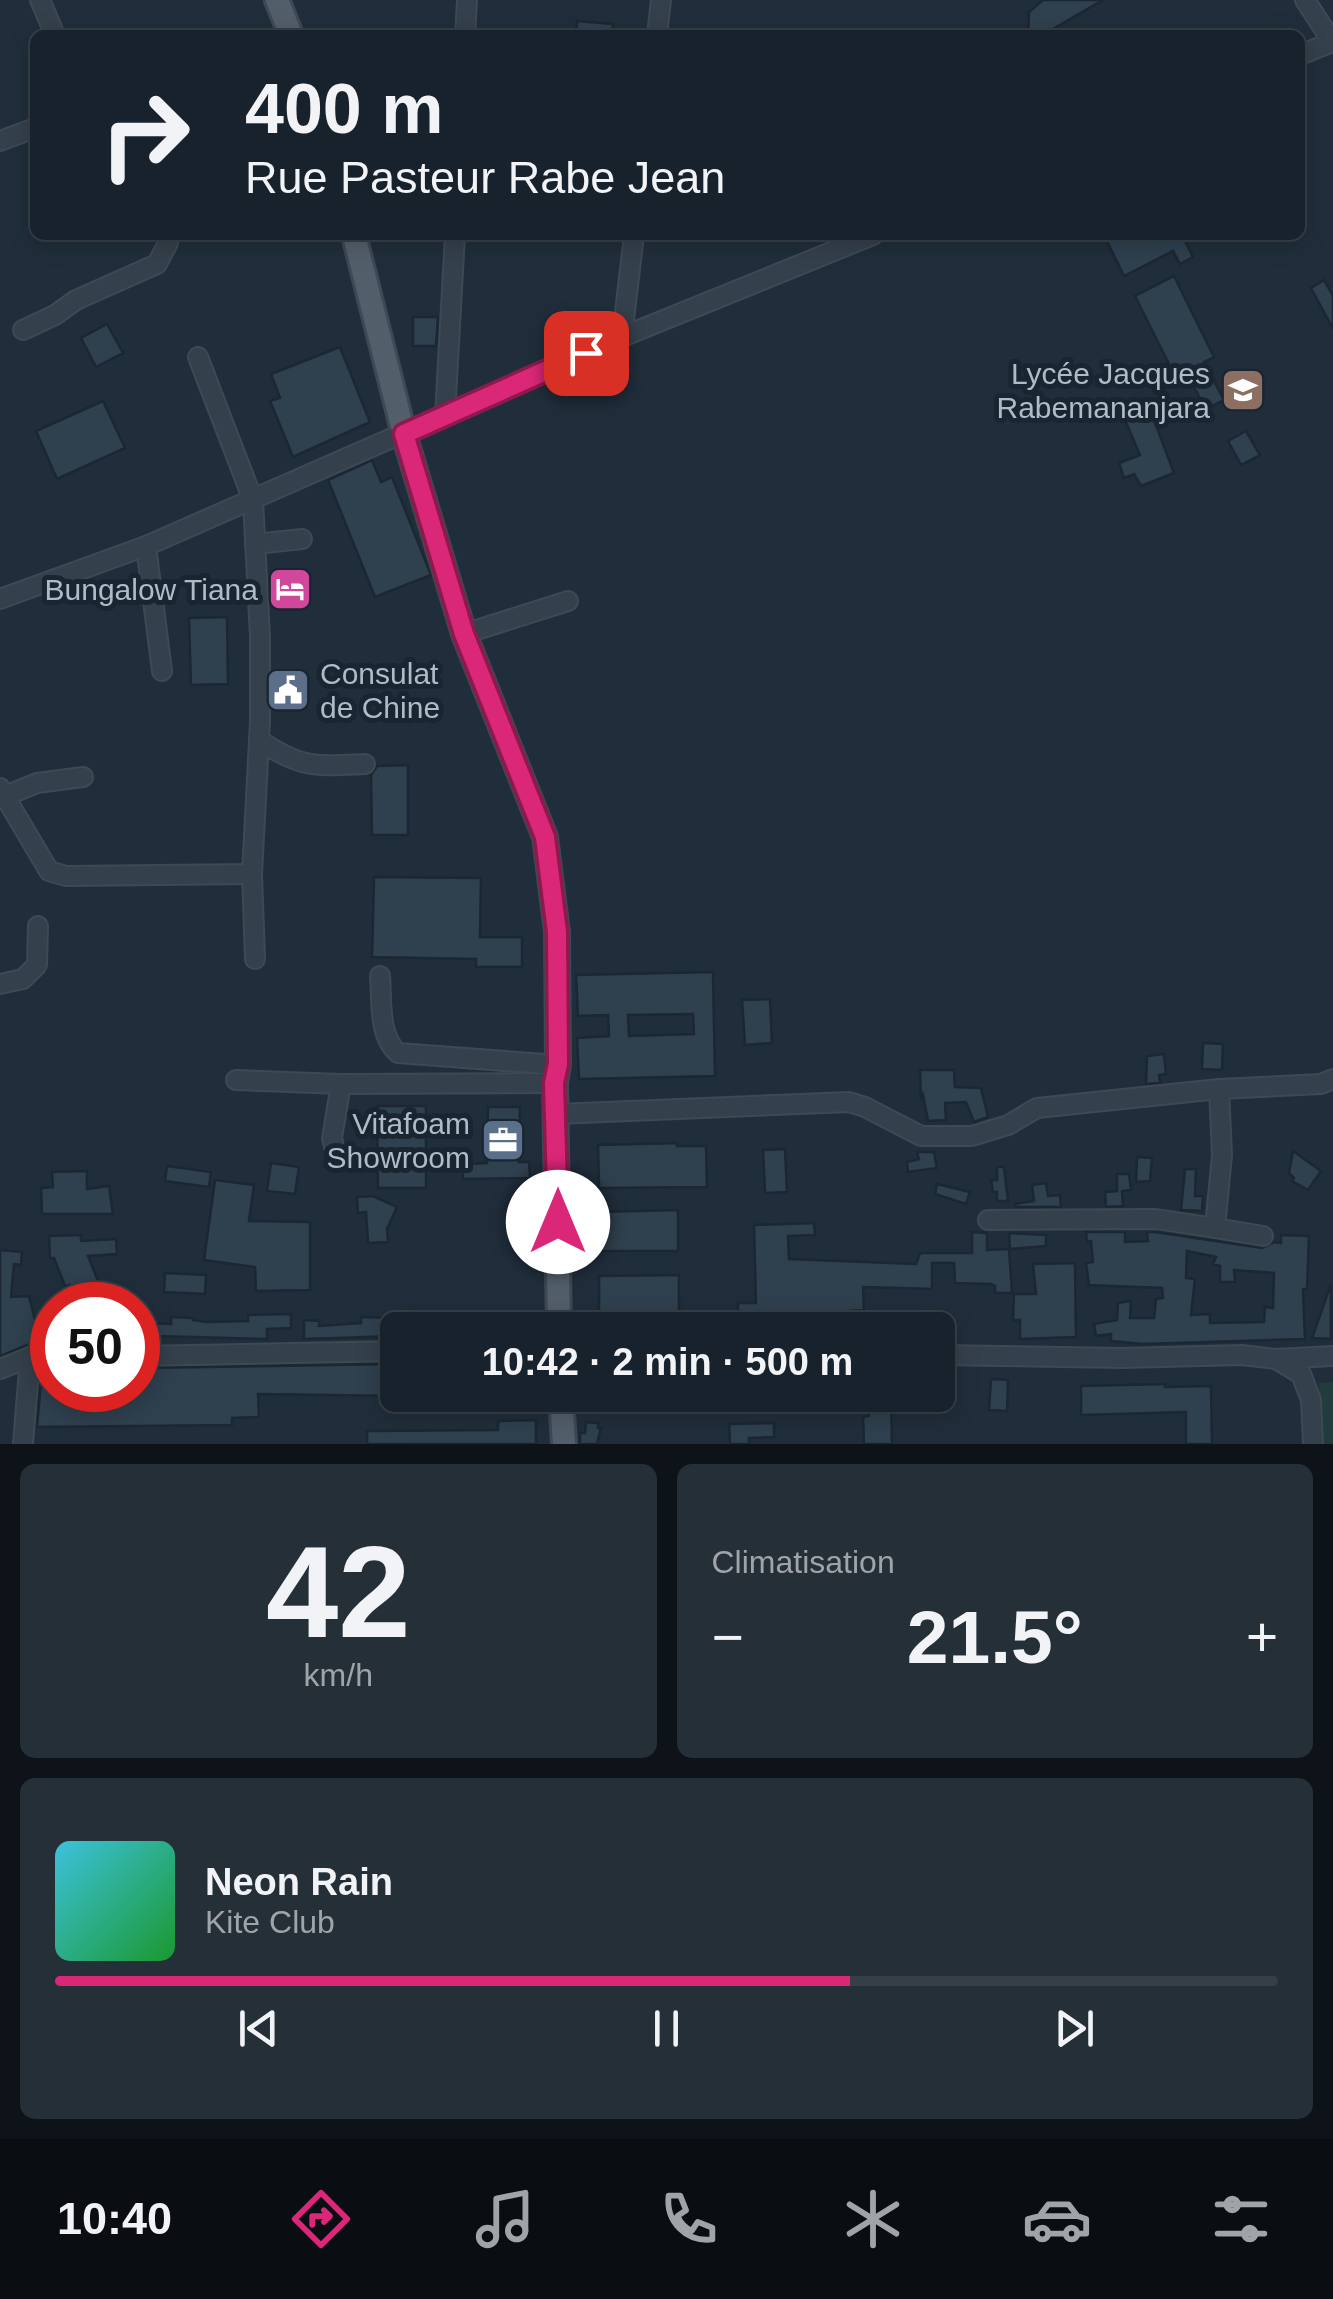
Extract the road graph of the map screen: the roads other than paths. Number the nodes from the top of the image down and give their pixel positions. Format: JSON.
{"nodes":[{"id":1,"x":40,"y":0,"type":"edge"},
{"id":2,"x":277,"y":0,"type":"edge"},
{"id":3,"x":467,"y":0,"type":"edge"},
{"id":4,"x":661,"y":0,"type":"edge"},
{"id":5,"x":1305,"y":0,"type":"edge"},
{"id":6,"x":52,"y":30,"type":"edge"},
{"id":7,"x":290,"y":30,"type":"edge"},
{"id":8,"x":465,"y":30,"type":"edge"},
{"id":9,"x":657,"y":30,"type":"edge"},
{"id":10,"x":1332,"y":42,"type":"edge"},
{"id":11,"x":1305,"y":53,"type":"edge"},
{"id":12,"x":30,"y":130,"type":"edge"},
{"id":13,"x":0,"y":141,"type":"edge"},
{"id":14,"x":167,"y":240,"type":"edge"},
{"id":15,"x":355,"y":240,"type":"edge"},
{"id":16,"x":454,"y":240,"type":"edge"},
{"id":17,"x":633,"y":240,"type":"edge"},
{"id":18,"x":861,"y":240,"type":"edge"},
{"id":19,"x":24,"y":330,"type":"dead end"},
{"id":20,"x":622,"y":337,"type":"junction"},
{"id":21,"x":198,"y":357,"type":"dead end"},
{"id":22,"x":445,"y":416,"type":"junction"},
{"id":23,"x":404,"y":434,"type":"junction"},
{"id":24,"x":253,"y":500,"type":"junction"},
{"id":25,"x":302,"y":538,"type":"dead end"},
{"id":26,"x":255,"y":544,"type":"junction"},
{"id":27,"x":146,"y":546,"type":"junction"},
{"id":28,"x":0,"y":600,"type":"edge"},
{"id":29,"x":568,"y":601,"type":"dead end"},
{"id":30,"x":464,"y":634,"type":"junction"},
{"id":31,"x":162,"y":670,"type":"dead end"},
{"id":32,"x":259,"y":740,"type":"junction"},
{"id":33,"x":365,"y":764,"type":"dead end"},
{"id":34,"x":83,"y":777,"type":"dead end"},
{"id":35,"x":2,"y":792,"type":"edge"},
{"id":36,"x":252,"y":874,"type":"junction"},
{"id":37,"x":38,"y":926,"type":"dead end"},
{"id":38,"x":256,"y":959,"type":"dead end"},
{"id":39,"x":380,"y":976,"type":"dead end"},
{"id":40,"x":0,"y":984,"type":"edge"},
{"id":41,"x":556,"y":1074,"type":"junction"},
{"id":42,"x":1333,"y":1079,"type":"edge"},
{"id":43,"x":236,"y":1080,"type":"dead end"},
{"id":44,"x":340,"y":1084,"type":"junction"},
{"id":45,"x":1219,"y":1089,"type":"junction"},
{"id":46,"x":557,"y":1114,"type":"junction"},
{"id":47,"x":338,"y":1159,"type":"dead end"},
{"id":48,"x":988,"y":1220,"type":"dead end"},
{"id":49,"x":1215,"y":1228,"type":"junction"},
{"id":50,"x":1263,"y":1236,"type":"dead end"},
{"id":51,"x":559,"y":1312,"type":"edge"},
{"id":52,"x":380,"y":1352,"type":"edge"},
{"id":53,"x":955,"y":1355,"type":"edge"},
{"id":54,"x":160,"y":1356,"type":"edge"},
{"id":55,"x":1333,"y":1356,"type":"edge"},
{"id":56,"x":30,"y":1358,"type":"joint"},
{"id":57,"x":1276,"y":1358,"type":"junction"},
{"id":58,"x":0,"y":1369,"type":"edge"},
{"id":59,"x":563,"y":1412,"type":"edge"},
{"id":60,"x":23,"y":1444,"type":"edge"},
{"id":61,"x":564,"y":1444,"type":"edge"},
{"id":62,"x":1313,"y":1444,"type":"edge"}],
"edges":[{"from":1,"to":6,"type":"street"},
{"from":2,"to":7,"type":"main road"},
{"from":3,"to":8,"type":"street"},
{"from":4,"to":9,"type":"street"},
{"from":5,"to":10,"type":"street"},
{"from":10,"to":11,"type":"street"},
{"from":12,"to":13,"type":"street"},
{"from":14,"to":19,"type":"street"},
{"from":15,"to":23,"type":"main road"},
{"from":16,"to":22,"type":"street"},
{"from":17,"to":20,"type":"street"},
{"from":18,"to":20,"type":"street"},
{"from":20,"to":22,"type":"street"},
{"from":21,"to":24,"type":"street"},
{"from":22,"to":23,"type":"street"},
{"from":23,"to":24,"type":"street"},
{"from":23,"to":30,"type":"main road"},
{"from":24,"to":26,"type":"street"},
{"from":24,"to":27,"type":"street"},
{"from":25,"to":26,"type":"street"},
{"from":26,"to":32,"type":"street"},
{"from":27,"to":28,"type":"street"},
{"from":27,"to":31,"type":"street"},
{"from":29,"to":30,"type":"street"},
{"from":30,"to":41,"type":"main road"},
{"from":32,"to":33,"type":"street"},
{"from":32,"to":36,"type":"street"},
{"from":34,"to":35,"type":"street"},
{"from":35,"to":36,"type":"street"},
{"from":36,"to":38,"type":"street"},
{"from":37,"to":40,"type":"street"},
{"from":39,"to":41,"type":"street"},
{"from":41,"to":44,"type":"street"},
{"from":41,"to":46,"type":"main road"},
{"from":42,"to":45,"type":"street"},
{"from":43,"to":44,"type":"street"},
{"from":44,"to":47,"type":"street"},
{"from":45,"to":46,"type":"street"},
{"from":45,"to":49,"type":"street"},
{"from":46,"to":51,"type":"main road"},
{"from":48,"to":49,"type":"street"},
{"from":49,"to":50,"type":"street"},
{"from":52,"to":54,"type":"street"},
{"from":53,"to":57,"type":"street"},
{"from":55,"to":57,"type":"street"},
{"from":56,"to":58,"type":"street"},
{"from":56,"to":60,"type":"street"},
{"from":57,"to":62,"type":"street"},
{"from":59,"to":61,"type":"main road"}]}
